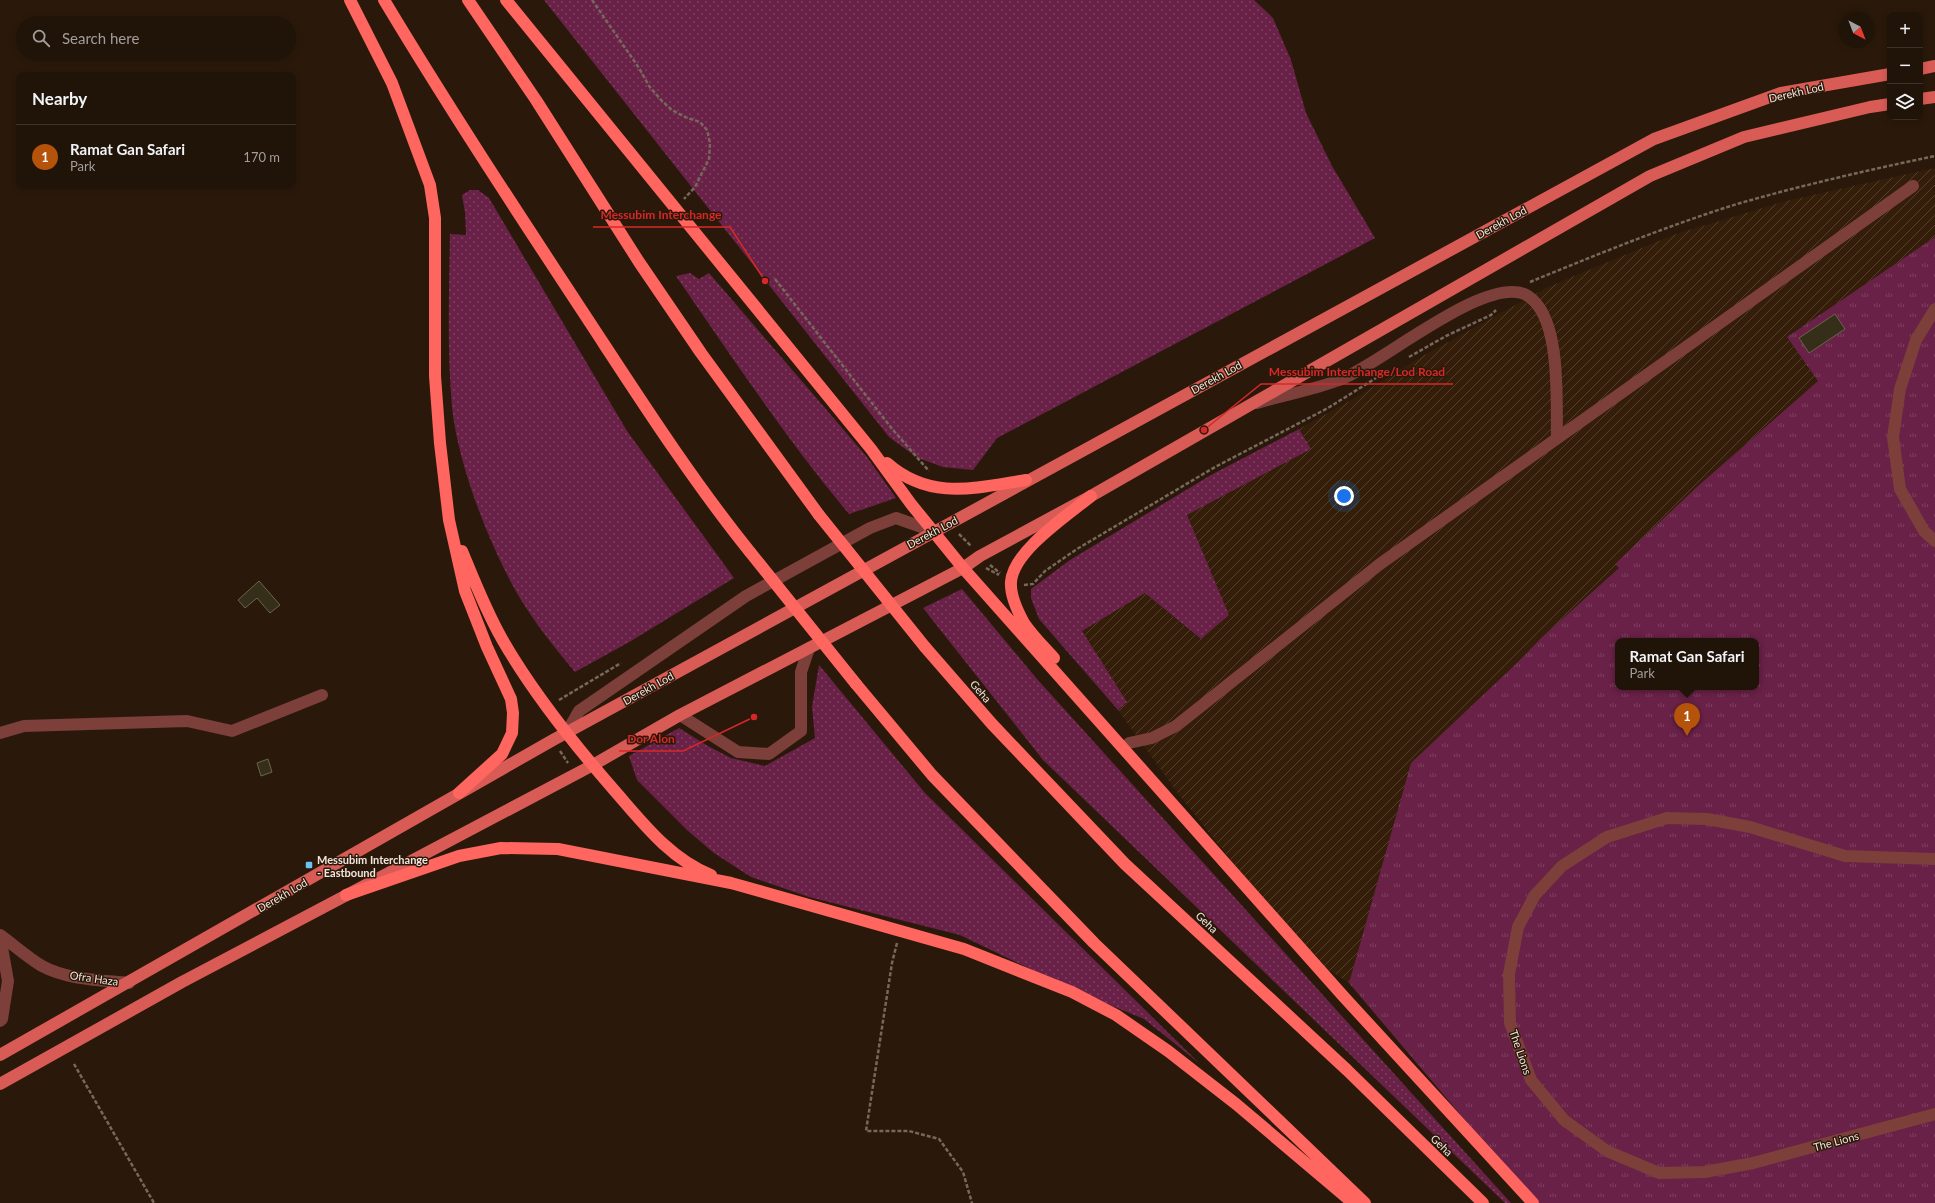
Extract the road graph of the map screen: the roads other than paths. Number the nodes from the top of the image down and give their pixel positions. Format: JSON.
{"nodes":[{"id":1,"x":350,"y":0,"type":"edge"},
{"id":2,"x":384,"y":0,"type":"edge"},
{"id":3,"x":468,"y":0,"type":"edge"},
{"id":4,"x":506,"y":0,"type":"edge"},
{"id":5,"x":1935,"y":66,"type":"edge"},
{"id":6,"x":1923,"y":68,"type":"edge"},
{"id":7,"x":1887,"y":75,"type":"edge"},
{"id":8,"x":1935,"y":97,"type":"edge"},
{"id":9,"x":1923,"y":99,"type":"edge"},
{"id":10,"x":1887,"y":104,"type":"edge"},
{"id":11,"x":1913,"y":186,"type":"dead end"},
{"id":12,"x":1935,"y":310,"type":"edge"},
{"id":13,"x":1245,"y":407,"type":"junction"},
{"id":14,"x":1557,"y":437,"type":"junction"},
{"id":15,"x":871,"y":449,"type":"junction"},
{"id":16,"x":1026,"y":480,"type":"junction"},
{"id":17,"x":1091,"y":496,"type":"junction"},
{"id":18,"x":450,"y":520,"type":"junction"},
{"id":19,"x":933,"y":531,"type":"junction"},
{"id":20,"x":1935,"y":540,"type":"edge"},
{"id":21,"x":963,"y":568,"type":"junction"},
{"id":22,"x":809,"y":648,"type":"junction"},
{"id":23,"x":322,"y":695,"type":"dead end"},
{"id":24,"x":680,"y":715,"type":"junction"},
{"id":25,"x":567,"y":732,"type":"junction"},
{"id":26,"x":0,"y":733,"type":"edge"},
{"id":27,"x":1130,"y":743,"type":"junction"},
{"id":28,"x":593,"y":765,"type":"junction"},
{"id":29,"x":459,"y":793,"type":"junction"},
{"id":30,"x":1184,"y":817,"type":"junction"},
{"id":31,"x":1935,"y":859,"type":"edge"},
{"id":32,"x":731,"y":883,"type":"junction"},
{"id":33,"x":346,"y":895,"type":"junction"},
{"id":34,"x":0,"y":935,"type":"edge"},
{"id":35,"x":129,"y":983,"type":"junction"},
{"id":36,"x":0,"y":1022,"type":"edge"},
{"id":37,"x":0,"y":1055,"type":"edge"},
{"id":38,"x":0,"y":1084,"type":"edge"},
{"id":39,"x":1935,"y":1114,"type":"edge"},
{"id":40,"x":1353,"y":1203,"type":"edge"},
{"id":41,"x":1365,"y":1203,"type":"edge"},
{"id":42,"x":1483,"y":1203,"type":"edge"},
{"id":43,"x":1533,"y":1203,"type":"edge"}],
"edges":[{"from":1,"to":18,"type":"highway"},
{"from":2,"to":41,"type":"highway","bridge":true},
{"from":3,"to":42,"type":"highway","name":"Geha","bridge":true},
{"from":4,"to":15,"type":"highway"},
{"from":5,"to":6,"type":"main road"},
{"from":7,"to":16,"type":"main road","name":"Derekh Lod"},
{"from":8,"to":9,"type":"main road"},
{"from":10,"to":13,"type":"main road"},
{"from":11,"to":14,"type":"street"},
{"from":12,"to":20,"type":"street"},
{"from":13,"to":14,"type":"street"},
{"from":13,"to":17,"type":"main road"},
{"from":14,"to":27,"type":"street"},
{"from":15,"to":16,"type":"highway"},
{"from":15,"to":19,"type":"highway"},
{"from":16,"to":19,"type":"main road","name":"Derekh Lod"},
{"from":17,"to":21,"type":"main road"},
{"from":17,"to":27,"type":"highway"},
{"from":18,"to":25,"type":"highway"},
{"from":18,"to":29,"type":"highway"},
{"from":19,"to":21,"type":"highway"},
{"from":19,"to":25,"type":"main road","name":"Derekh Lod"},
{"from":19,"to":25,"type":"street"},
{"from":21,"to":22,"type":"main road"},
{"from":21,"to":30,"type":"highway"},
{"from":22,"to":24,"type":"main road"},
{"from":22,"to":24,"type":"street"},
{"from":23,"to":26,"type":"street"},
{"from":24,"to":28,"type":"main road"},
{"from":25,"to":28,"type":"highway"},
{"from":25,"to":29,"type":"main road","name":"Derekh Lod"},
{"from":27,"to":30,"type":"highway"},
{"from":28,"to":32,"type":"highway"},
{"from":28,"to":33,"type":"main road"},
{"from":29,"to":35,"type":"main road","name":"Derekh Lod"},
{"from":30,"to":43,"type":"highway"},
{"from":31,"to":39,"type":"street","name":"The Lions"},
{"from":32,"to":33,"type":"highway"},
{"from":32,"to":40,"type":"highway"},
{"from":33,"to":38,"type":"main road"},
{"from":34,"to":35,"type":"street","name":"Ofra Haza"},
{"from":34,"to":36,"type":"street","name":"Ofra Haza"},
{"from":35,"to":37,"type":"main road","name":"Derekh Lod"}]}
